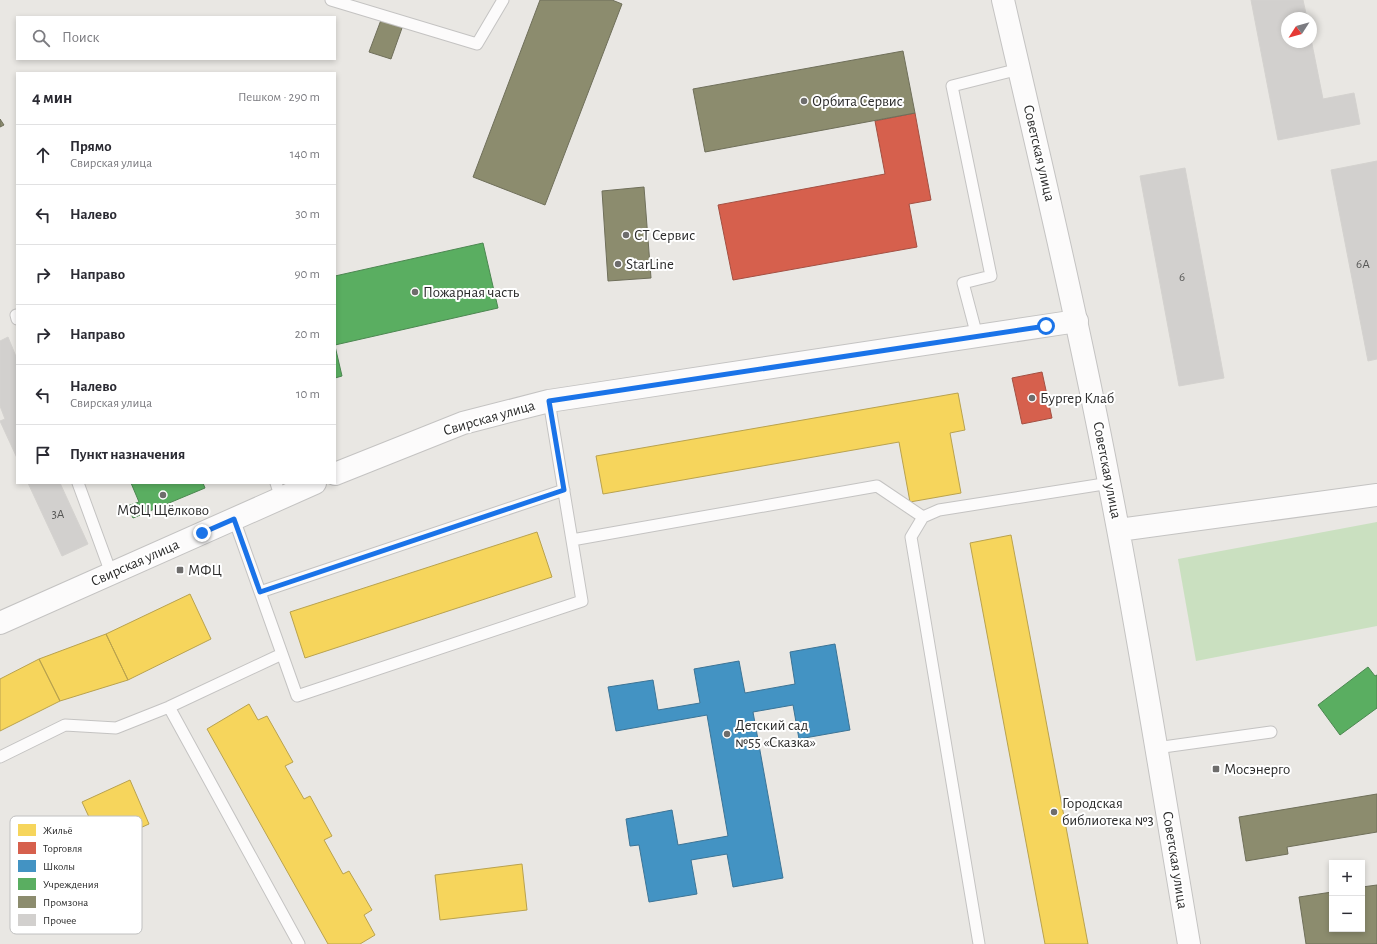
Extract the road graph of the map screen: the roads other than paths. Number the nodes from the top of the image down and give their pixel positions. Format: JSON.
{"nodes":[{"id":1,"x":331,"y":0,"type":"edge"},
{"id":2,"x":503,"y":0,"type":"edge"},
{"id":3,"x":1003,"y":0,"type":"edge"},
{"id":4,"x":1019,"y":69,"type":"junction"},
{"id":5,"x":1077,"y":321,"type":"junction"},
{"id":6,"x":977,"y":336,"type":"junction"},
{"id":7,"x":549,"y":401,"type":"junction"},
{"id":8,"x":336,"y":474,"type":"edge"},
{"id":9,"x":1110,"y":483,"type":"junction"},
{"id":10,"x":78,"y":484,"type":"edge"},
{"id":11,"x":310,"y":484,"type":"edge"},
{"id":12,"x":279,"y":490,"type":"edge"},
{"id":13,"x":564,"y":490,"type":"junction"},
{"id":14,"x":1377,"y":495,"type":"edge"},
{"id":15,"x":923,"y":517,"type":"junction"},
{"id":16,"x":234,"y":519,"type":"junction"},
{"id":17,"x":1118,"y":530,"type":"junction"},
{"id":18,"x":572,"y":540,"type":"junction"},
{"id":19,"x":111,"y":573,"type":"junction"},
{"id":20,"x":260,"y":592,"type":"junction"},
{"id":21,"x":0,"y":623,"type":"edge"},
{"id":22,"x":282,"y":654,"type":"junction"},
{"id":23,"x":169,"y":707,"type":"junction"},
{"id":24,"x":1271,"y":732,"type":"dead end"},
{"id":25,"x":1156,"y":748,"type":"junction"},
{"id":26,"x":0,"y":757,"type":"edge"},
{"id":27,"x":298,"y":944,"type":"edge"},
{"id":28,"x":979,"y":944,"type":"edge"},
{"id":29,"x":1189,"y":944,"type":"edge"}],
"edges":[{"from":1,"to":2,"type":"lane"},
{"from":3,"to":4,"type":"main road","name":"Советская улица"},
{"from":4,"to":5,"type":"main road","name":"Советская улица"},
{"from":4,"to":6,"type":"lane"},
{"from":5,"to":6,"type":"main road","name":"Свирская улица"},
{"from":5,"to":9,"type":"main road","name":"Советская улица"},
{"from":6,"to":7,"type":"main road","name":"Свирская улица"},
{"from":7,"to":8,"type":"main road","name":"Свирская улица"},
{"from":7,"to":13,"type":"lane"},
{"from":9,"to":15,"type":"lane"},
{"from":9,"to":17,"type":"main road","name":"Советская улица"},
{"from":10,"to":19,"type":"lane"},
{"from":11,"to":12,"type":"main road","name":"Свирская улица"},
{"from":12,"to":16,"type":"main road","name":"Свирская улица"},
{"from":13,"to":18,"type":"lane"},
{"from":13,"to":20,"type":"lane"},
{"from":14,"to":17,"type":"main road"},
{"from":15,"to":18,"type":"lane"},
{"from":15,"to":28,"type":"lane"},
{"from":16,"to":19,"type":"main road","name":"Свирская улица"},
{"from":16,"to":20,"type":"lane"},
{"from":17,"to":25,"type":"main road","name":"Советская улица"},
{"from":18,"to":22,"type":"lane"},
{"from":19,"to":21,"type":"main road","name":"Свирская улица"},
{"from":20,"to":22,"type":"lane"},
{"from":22,"to":23,"type":"lane"},
{"from":23,"to":26,"type":"lane"},
{"from":23,"to":27,"type":"lane"},
{"from":24,"to":25,"type":"lane"},
{"from":25,"to":29,"type":"main road","name":"Советская улица"}]}
